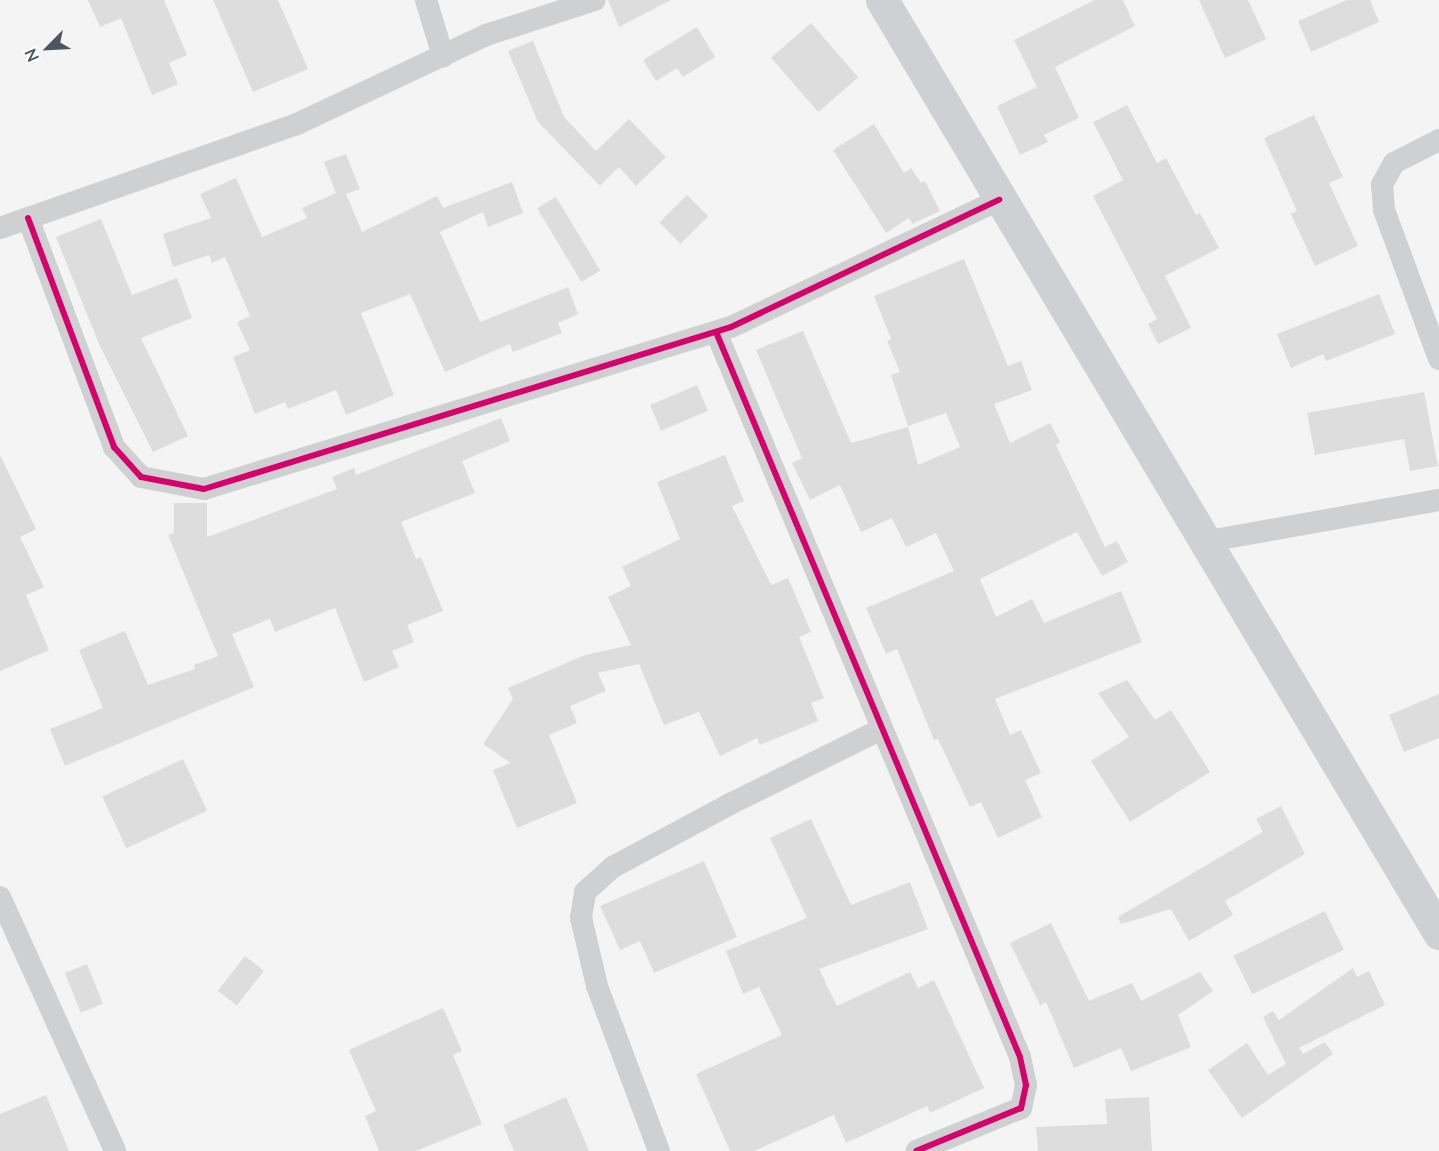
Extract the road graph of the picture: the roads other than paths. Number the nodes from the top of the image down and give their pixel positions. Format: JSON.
{"nodes":[{"id":1,"x":426,"y":0,"type":"edge"},
{"id":2,"x":595,"y":0,"type":"edge"},
{"id":3,"x":882,"y":0,"type":"edge"},
{"id":4,"x":443,"y":56,"type":"junction"},
{"id":5,"x":1439,"y":140,"type":"edge"},
{"id":6,"x":999,"y":200,"type":"junction"},
{"id":7,"x":28,"y":218,"type":"junction"},
{"id":8,"x":0,"y":228,"type":"edge"},
{"id":9,"x":716,"y":332,"type":"junction"},
{"id":10,"x":1439,"y":359,"type":"edge"},
{"id":11,"x":1439,"y":500,"type":"edge"},
{"id":12,"x":1203,"y":542,"type":"junction"},
{"id":13,"x":882,"y":729,"type":"junction"},
{"id":14,"x":0,"y":897,"type":"edge"},
{"id":15,"x":1439,"y":933,"type":"edge"},
{"id":16,"x":115,"y":1151,"type":"edge"},
{"id":17,"x":659,"y":1151,"type":"edge"},
{"id":18,"x":916,"y":1151,"type":"edge"}],
"edges":[{"from":1,"to":4,"type":"street"},
{"from":2,"to":4,"type":"street"},
{"from":3,"to":6,"type":"main road"},
{"from":4,"to":7,"type":"street"},
{"from":5,"to":10,"type":"street"},
{"from":6,"to":9,"type":"street"},
{"from":6,"to":12,"type":"main road"},
{"from":7,"to":8,"type":"street"},
{"from":7,"to":9,"type":"street"},
{"from":9,"to":13,"type":"street"},
{"from":11,"to":12,"type":"street"},
{"from":12,"to":15,"type":"main road"},
{"from":13,"to":17,"type":"street"},
{"from":13,"to":18,"type":"street"},
{"from":14,"to":16,"type":"street"}]}
